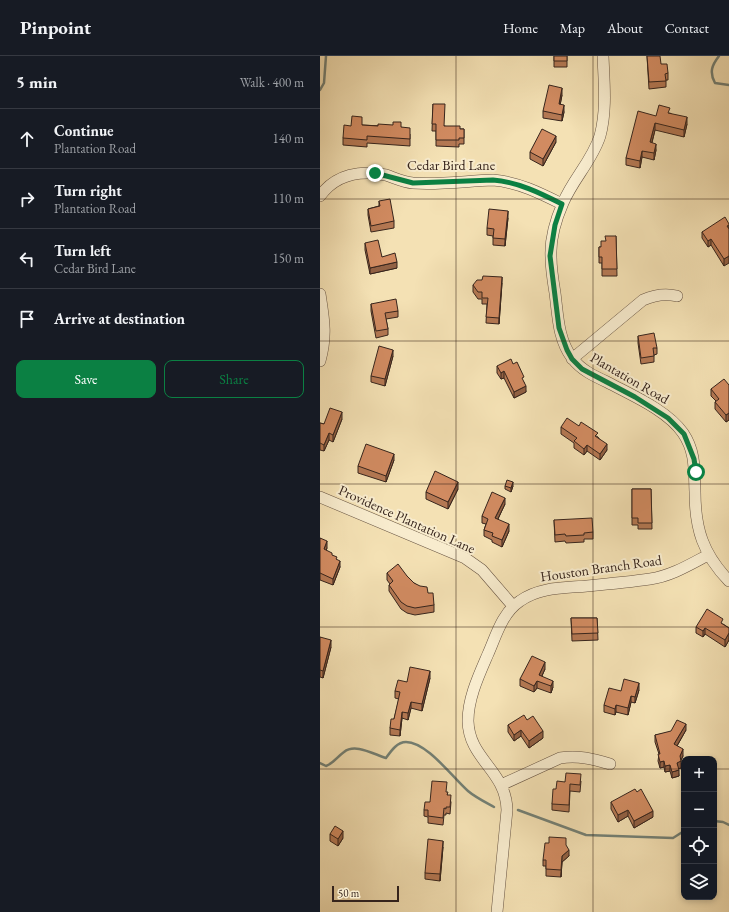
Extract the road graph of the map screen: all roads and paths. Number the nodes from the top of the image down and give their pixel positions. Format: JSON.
{"nodes":[{"id":1,"x":603,"y":56,"type":"edge"},
{"id":2,"x":320,"y":196,"type":"edge"},
{"id":3,"x":562,"y":204,"type":"junction"},
{"id":4,"x":320,"y":294,"type":"edge"},
{"id":5,"x":677,"y":296,"type":"dead end"},
{"id":6,"x":572,"y":359,"type":"junction"},
{"id":7,"x":320,"y":361,"type":"edge"},
{"id":8,"x":320,"y":497,"type":"edge"},
{"id":9,"x":708,"y":555,"type":"junction"},
{"id":10,"x":729,"y":581,"type":"edge"},
{"id":11,"x":514,"y":606,"type":"junction"},
{"id":12,"x":610,"y":764,"type":"dead end"},
{"id":13,"x":501,"y":785,"type":"junction"},
{"id":14,"x":497,"y":912,"type":"edge"}],
"edges":[{"from":1,"to":3,"type":"street","name":"Plantation Road"},
{"from":2,"to":3,"type":"street","name":"Cedar Bird Lane"},
{"from":3,"to":6,"type":"street","name":"Plantation Road"},
{"from":4,"to":7,"type":"street"},
{"from":5,"to":6,"type":"street"},
{"from":6,"to":9,"type":"street","name":"Plantation Road"},
{"from":8,"to":11,"type":"street","name":"Providence Plantation Lane"},
{"from":9,"to":10,"type":"street","name":"Plantation Road"},
{"from":9,"to":11,"type":"street","name":"Houston Branch Road"},
{"from":11,"to":13,"type":"street","name":"Houston Branch Road"},
{"from":12,"to":13,"type":"street"},
{"from":13,"to":14,"type":"street","name":"Houston Branch Road"}]}
